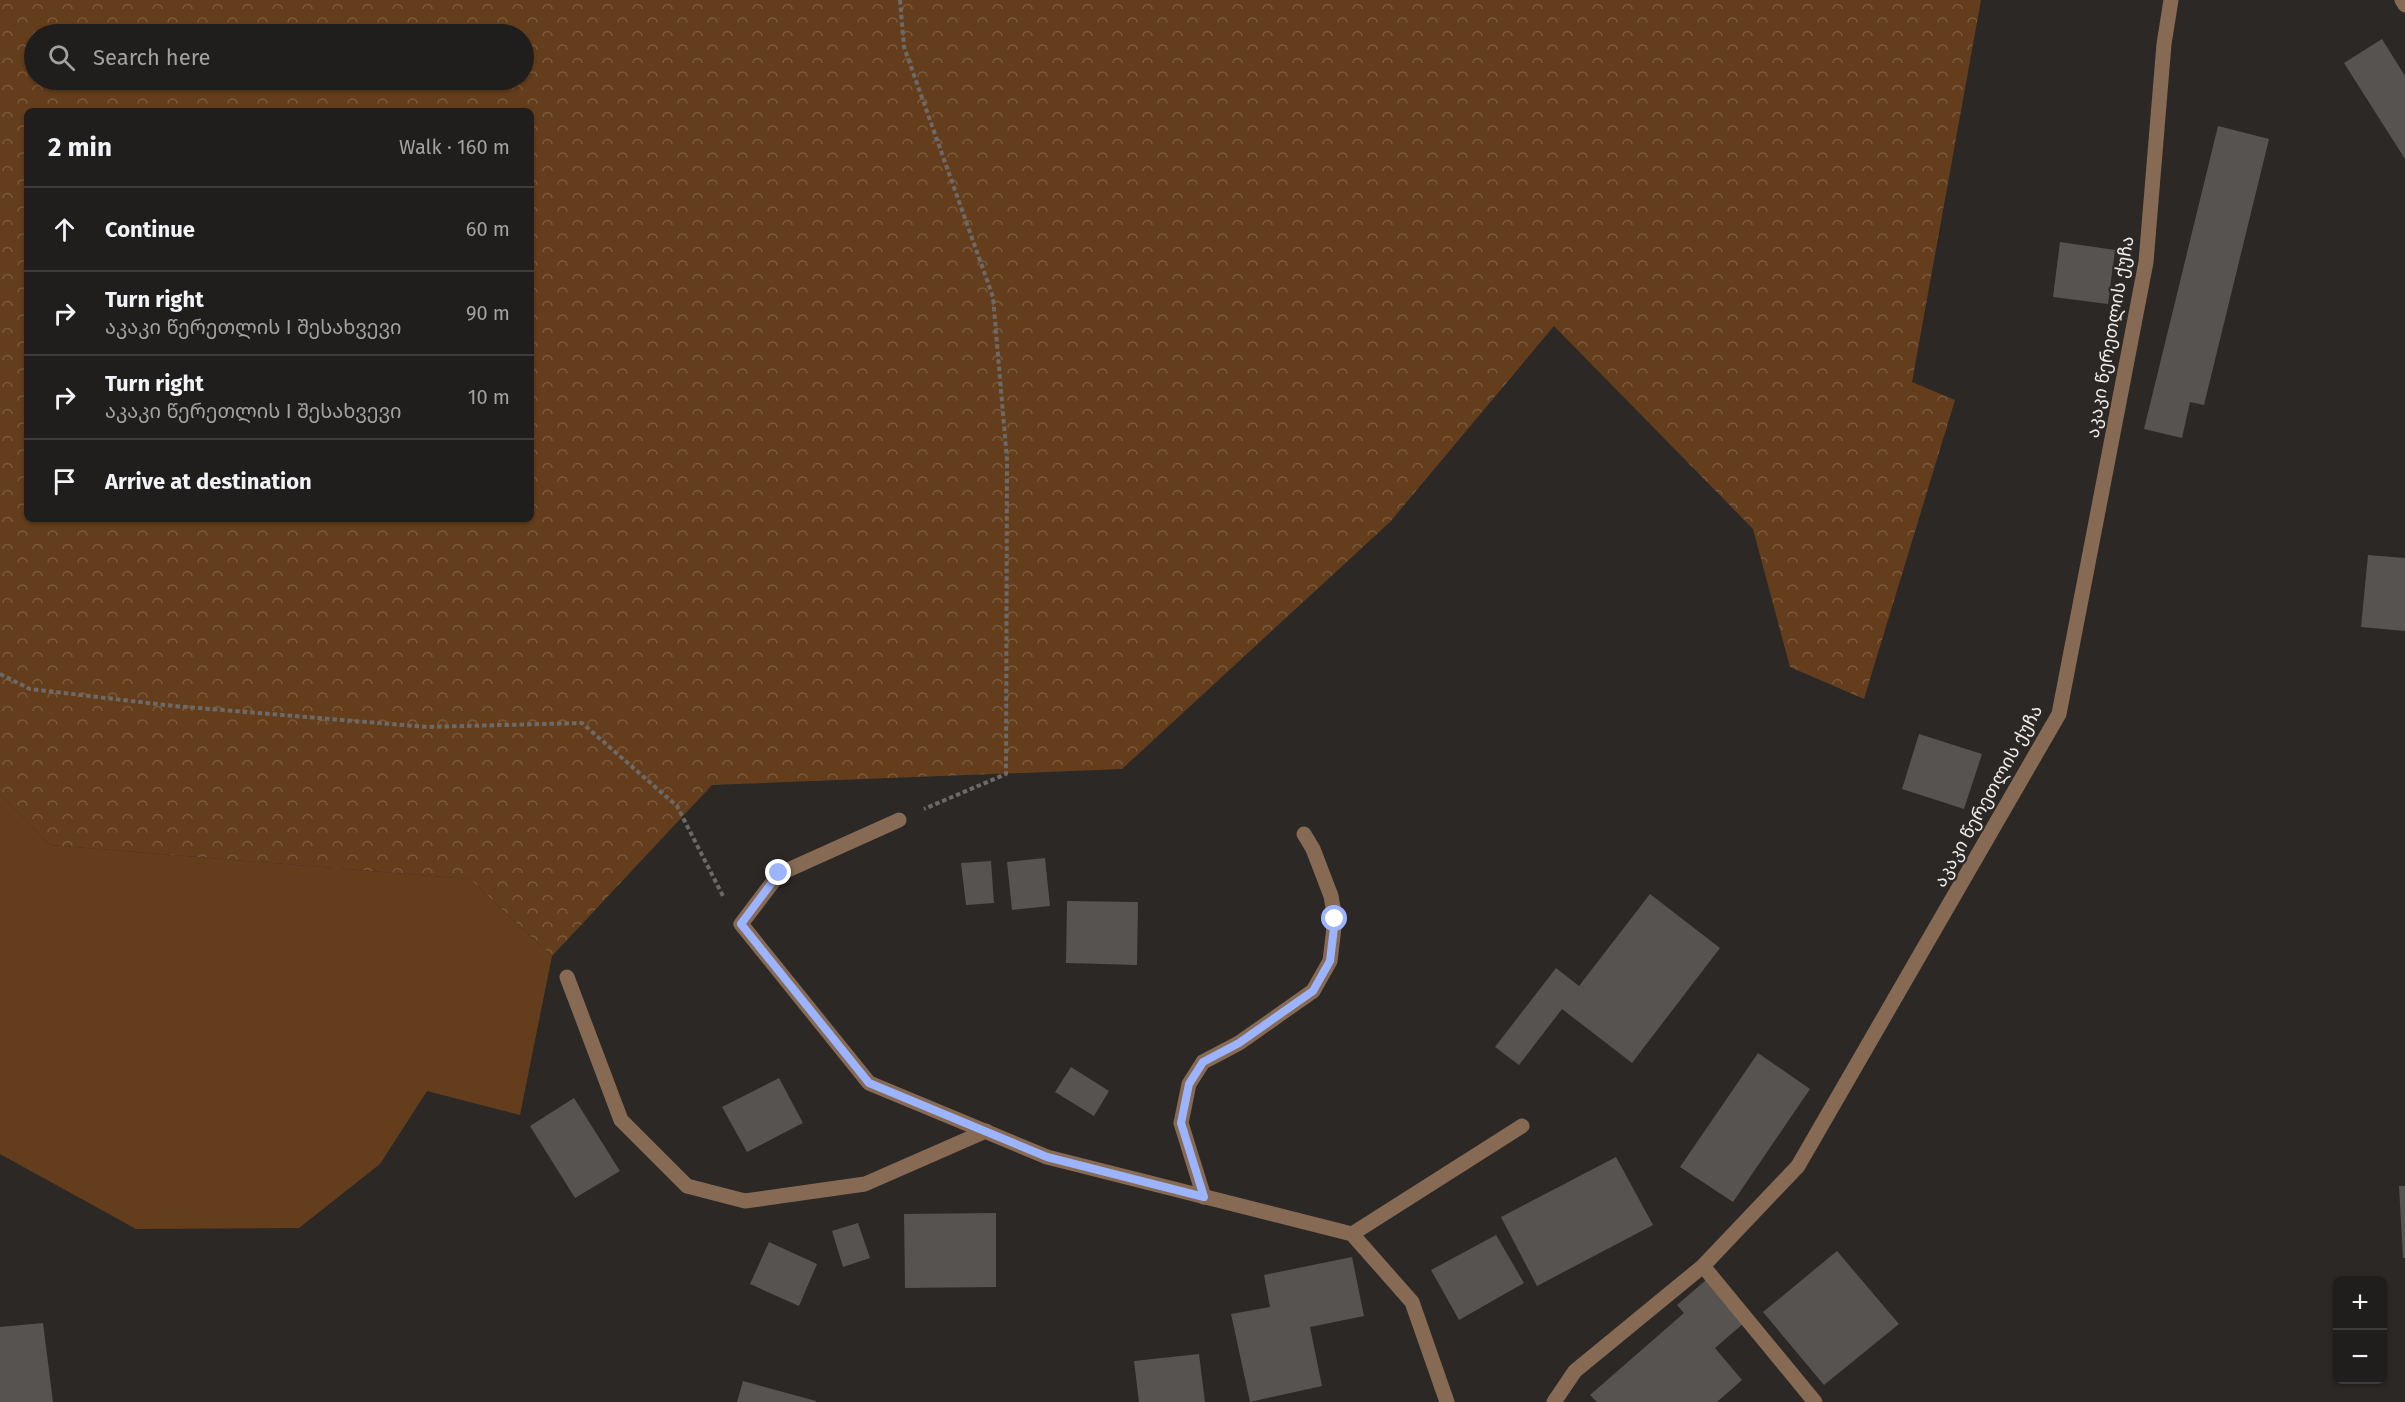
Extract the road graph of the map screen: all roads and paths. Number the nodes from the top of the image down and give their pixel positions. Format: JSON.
{"nodes":[{"id":1,"x":900,"y":0,"type":"edge"},
{"id":2,"x":2171,"y":0,"type":"edge"},
{"id":3,"x":2402,"y":0,"type":"edge"},
{"id":4,"x":2405,"y":5,"type":"edge"},
{"id":5,"x":0,"y":674,"type":"edge"},
{"id":6,"x":899,"y":820,"type":"joint"},
{"id":7,"x":1304,"y":834,"type":"dead end"},
{"id":8,"x":741,"y":924,"type":"junction"},
{"id":9,"x":567,"y":977,"type":"dead end"},
{"id":10,"x":1522,"y":1126,"type":"dead end"},
{"id":11,"x":986,"y":1131,"type":"junction"},
{"id":12,"x":1204,"y":1197,"type":"junction"},
{"id":13,"x":1352,"y":1234,"type":"junction"},
{"id":14,"x":1703,"y":1266,"type":"junction"},
{"id":15,"x":1447,"y":1402,"type":"edge"},
{"id":16,"x":1554,"y":1402,"type":"edge"},
{"id":17,"x":1815,"y":1402,"type":"edge"}],
"edges":[{"from":1,"to":6,"type":"path"},
{"from":2,"to":14,"type":"street","name":"აკაკი წერეთლის ქუჩა"},
{"from":3,"to":4,"type":"street"},
{"from":5,"to":8,"type":"path"},
{"from":6,"to":8,"type":"street"},
{"from":7,"to":12,"type":"street"},
{"from":8,"to":11,"type":"street"},
{"from":9,"to":11,"type":"street"},
{"from":10,"to":13,"type":"street"},
{"from":11,"to":12,"type":"street"},
{"from":12,"to":13,"type":"street"},
{"from":13,"to":15,"type":"street"},
{"from":14,"to":16,"type":"street","name":"აკაკი წერეთლის ქუჩა"},
{"from":14,"to":17,"type":"street"}]}
